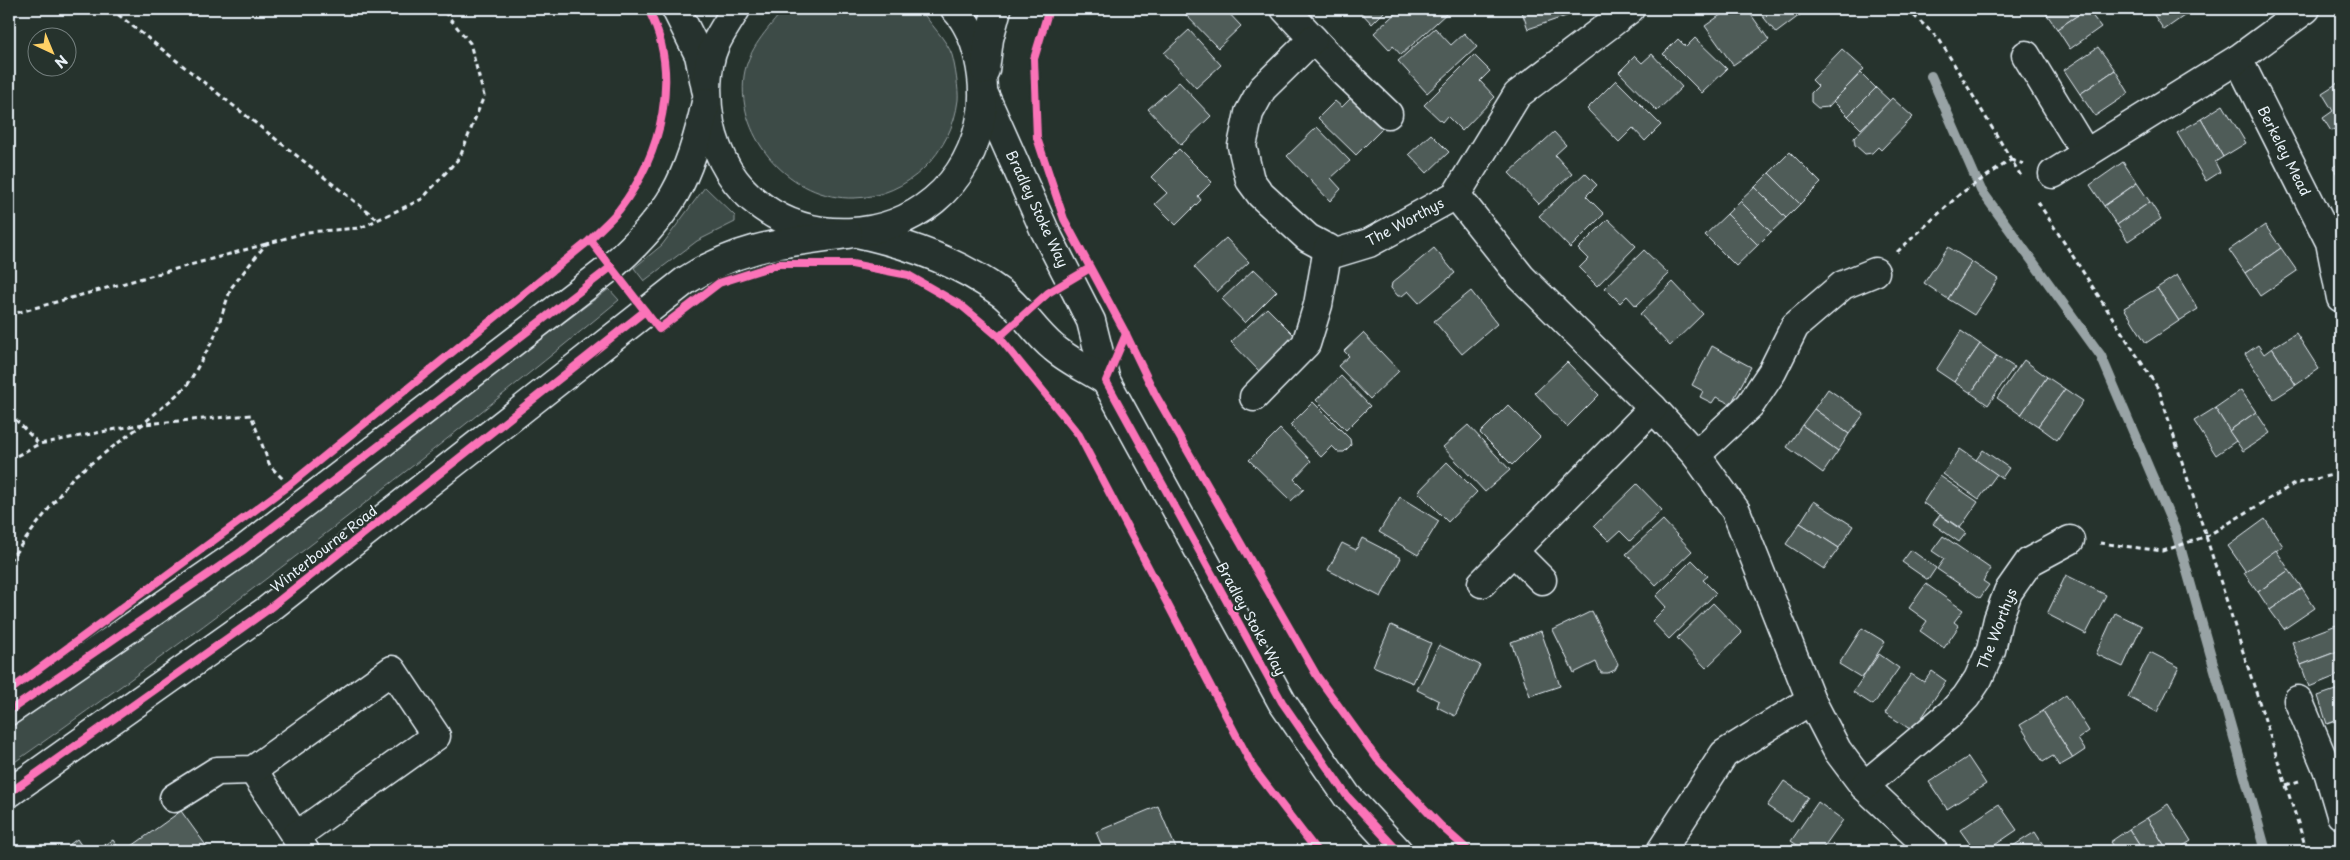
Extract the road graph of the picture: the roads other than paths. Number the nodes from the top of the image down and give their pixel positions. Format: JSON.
{"nodes":[{"id":1,"x":676,"y":9,"type":"edge"},
{"id":2,"x":736,"y":9,"type":"edge"},
{"id":3,"x":955,"y":9,"type":"edge"},
{"id":4,"x":997,"y":9,"type":"edge"},
{"id":5,"x":1285,"y":9,"type":"edge"},
{"id":6,"x":1630,"y":9,"type":"edge"},
{"id":7,"x":2306,"y":9,"type":"edge"},
{"id":8,"x":1313,"y":39,"type":"junction"},
{"id":9,"x":2026,"y":55,"type":"dead end"},
{"id":10,"x":2238,"y":59,"type":"junction"},
{"id":11,"x":984,"y":87,"type":"junction"},
{"id":12,"x":706,"y":96,"type":"junction"},
{"id":13,"x":1388,"y":114,"type":"dead end"},
{"id":14,"x":2086,"y":154,"type":"junction"},
{"id":15,"x":2053,"y":174,"type":"dead end"},
{"id":16,"x":1456,"y":195,"type":"junction"},
{"id":17,"x":852,"y":233,"type":"junction"},
{"id":18,"x":2336,"y":239,"type":"edge"},
{"id":19,"x":1328,"y":248,"type":"junction"},
{"id":20,"x":1874,"y":272,"type":"road end"},
{"id":21,"x":2341,"y":298,"type":"edge"},
{"id":22,"x":1106,"y":381,"type":"junction"},
{"id":23,"x":1254,"y":398,"type":"dead end"},
{"id":24,"x":1653,"y":408,"type":"junction"},
{"id":25,"x":1696,"y":455,"type":"junction"},
{"id":26,"x":2070,"y":540,"type":"road end"},
{"id":27,"x":1513,"y":551,"type":"junction"},
{"id":28,"x":1542,"y":580,"type":"dead end"},
{"id":29,"x":1482,"y":583,"type":"dead end"},
{"id":30,"x":1811,"y":700,"type":"junction"},
{"id":31,"x":2298,"y":700,"type":"dead end"},
{"id":32,"x":9,"y":710,"type":"edge"},
{"id":33,"x":253,"y":770,"type":"junction"},
{"id":34,"x":2335,"y":771,"type":"edge"},
{"id":35,"x":1864,"y":786,"type":"junction"},
{"id":36,"x":9,"y":793,"type":"edge"},
{"id":37,"x":174,"y":798,"type":"dead end"},
{"id":38,"x":2341,"y":814,"type":"edge"},
{"id":39,"x":301,"y":844,"type":"edge"},
{"id":40,"x":1398,"y":851,"type":"edge"},
{"id":41,"x":1661,"y":851,"type":"edge"},
{"id":42,"x":1933,"y":851,"type":"edge"}],
"edges":[{"from":1,"to":12,"type":"street"},
{"from":2,"to":12,"type":"street"},
{"from":3,"to":11,"type":"street"},
{"from":4,"to":11,"type":"street"},
{"from":5,"to":8,"type":"street"},
{"from":6,"to":16,"type":"street","name":"The Worthys"},
{"from":7,"to":10,"type":"street"},
{"from":8,"to":13,"type":"street"},
{"from":8,"to":19,"type":"street","name":"The Worthys"},
{"from":9,"to":14,"type":"street"},
{"from":10,"to":14,"type":"street"},
{"from":10,"to":18,"type":"street","name":"Berkeley Mead"},
{"from":11,"to":17,"type":"street","name":"Winterbourne Road"},
{"from":11,"to":22,"type":"street","name":"Bradley Stoke Way"},
{"from":12,"to":17,"type":"street"},
{"from":12,"to":32,"type":"street"},
{"from":14,"to":15,"type":"street"},
{"from":16,"to":19,"type":"street","name":"The Worthys"},
{"from":16,"to":24,"type":"street","name":"The Worthys"},
{"from":17,"to":22,"type":"street","name":"Bradley Stoke Way"},
{"from":17,"to":36,"type":"street","name":"Winterbourne Road"},
{"from":18,"to":21,"type":"street","name":"Berkeley Mead"},
{"from":19,"to":23,"type":"street"},
{"from":20,"to":25,"type":"street"},
{"from":22,"to":40,"type":"street","name":"Bradley Stoke Way"},
{"from":24,"to":25,"type":"street","name":"The Worthys"},
{"from":24,"to":27,"type":"street"},
{"from":25,"to":30,"type":"street","name":"The Worthys"},
{"from":26,"to":35,"type":"street","name":"The Worthys"},
{"from":27,"to":28,"type":"street"},
{"from":27,"to":29,"type":"street"},
{"from":30,"to":35,"type":"street","name":"The Worthys"},
{"from":30,"to":41,"type":"street"},
{"from":31,"to":34,"type":"street"},
{"from":33,"to":37,"type":"street"},
{"from":33,"to":39,"type":"street"},
{"from":33,"to":39,"type":"street"},
{"from":34,"to":38,"type":"street"},
{"from":35,"to":42,"type":"street","name":"The Worthys"}]}
